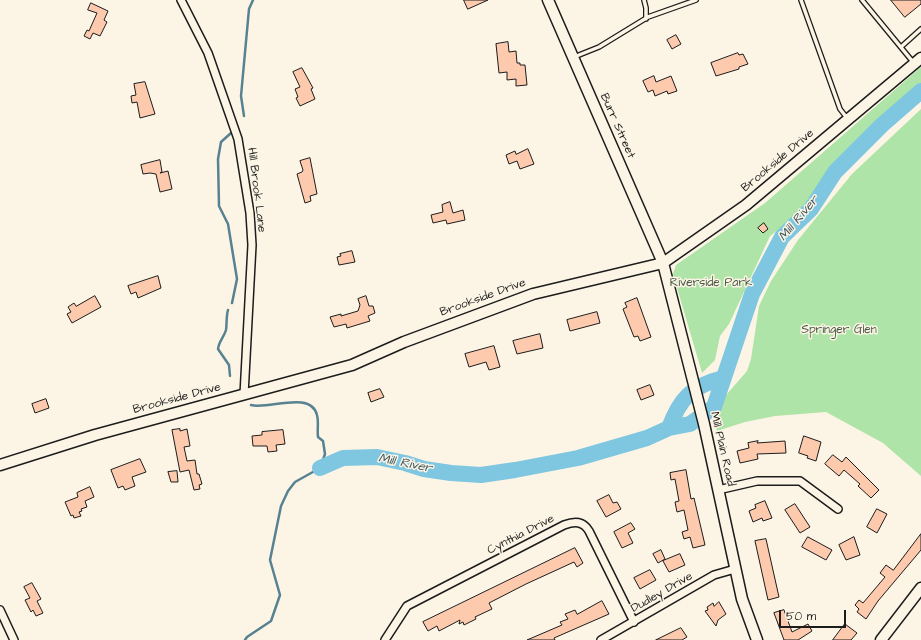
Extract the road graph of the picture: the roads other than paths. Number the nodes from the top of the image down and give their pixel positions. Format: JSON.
{"nodes":[{"id":1,"x":181,"y":0,"type":"edge"},
{"id":2,"x":548,"y":0,"type":"edge"},
{"id":3,"x":644,"y":0,"type":"edge"},
{"id":4,"x":696,"y":0,"type":"edge"},
{"id":5,"x":801,"y":0,"type":"edge"},
{"id":6,"x":862,"y":0,"type":"edge"},
{"id":7,"x":646,"y":19,"type":"junction"},
{"id":8,"x":921,"y":29,"type":"edge"},
{"id":9,"x":901,"y":47,"type":"junction"},
{"id":10,"x":572,"y":57,"type":"junction"},
{"id":11,"x":918,"y":61,"type":"edge"},
{"id":12,"x":848,"y":119,"type":"junction"},
{"id":13,"x":663,"y":263,"type":"junction"},
{"id":14,"x":244,"y":395,"type":"junction"},
{"id":15,"x":0,"y":465,"type":"edge"},
{"id":16,"x":718,"y":490,"type":"junction"},
{"id":17,"x":838,"y":509,"type":"dead end"},
{"id":18,"x":735,"y":569,"type":"junction"},
{"id":19,"x":921,"y":588,"type":"edge"},
{"id":20,"x":0,"y":610,"type":"edge"},
{"id":21,"x":634,"y":622,"type":"junction"},
{"id":22,"x":14,"y":640,"type":"edge"},
{"id":23,"x":385,"y":640,"type":"edge"},
{"id":24,"x":601,"y":640,"type":"edge"},
{"id":25,"x":757,"y":640,"type":"edge"},
{"id":26,"x":881,"y":640,"type":"edge"}],
"edges":[{"from":1,"to":14,"type":"street","name":"Hill Brook Lane"},
{"from":2,"to":10,"type":"main road","name":"Burr Street"},
{"from":3,"to":7,"type":"lane"},
{"from":4,"to":7,"type":"lane"},
{"from":5,"to":12,"type":"lane"},
{"from":6,"to":9,"type":"lane"},
{"from":7,"to":10,"type":"lane"},
{"from":8,"to":9,"type":"lane"},
{"from":9,"to":11,"type":"lane"},
{"from":10,"to":13,"type":"main road","name":"Burr Street"},
{"from":11,"to":12,"type":"main road","name":"Brookside Drive"},
{"from":12,"to":13,"type":"main road","name":"Brookside Drive"},
{"from":13,"to":14,"type":"main road","name":"Brookside Drive"},
{"from":13,"to":16,"type":"main road","name":"Mill Plain Road"},
{"from":14,"to":15,"type":"main road","name":"Brookside Drive"},
{"from":16,"to":17,"type":"street"},
{"from":16,"to":18,"type":"main road","name":"Mill Plain Road"},
{"from":18,"to":21,"type":"street","name":"Dudley Drive"},
{"from":18,"to":25,"type":"main road","name":"Mill Plain Road"},
{"from":19,"to":26,"type":"main road"},
{"from":20,"to":22,"type":"street"},
{"from":21,"to":23,"type":"street","name":"Cynthia Drive"},
{"from":21,"to":24,"type":"street","name":"Dudley Drive"}]}
